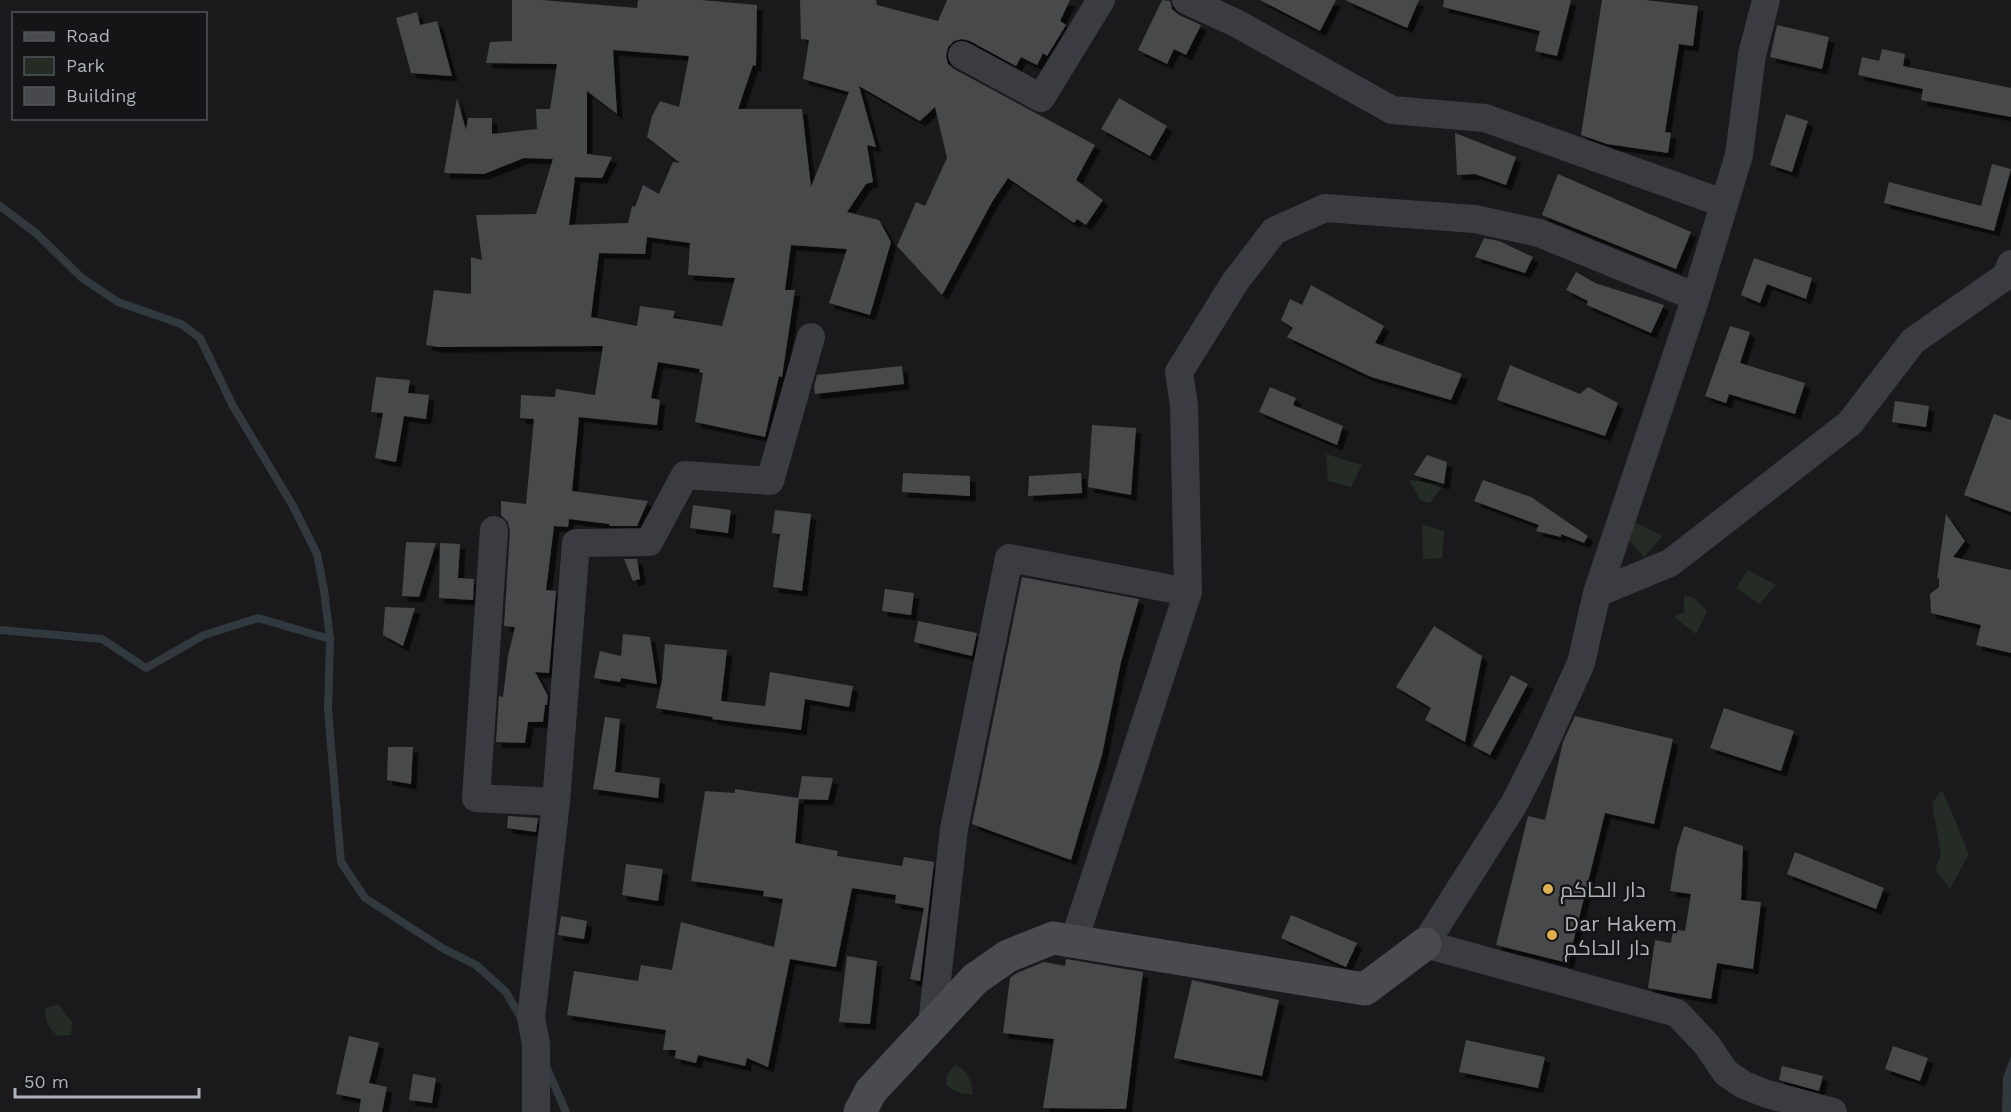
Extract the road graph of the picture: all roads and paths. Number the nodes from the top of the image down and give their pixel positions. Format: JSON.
{"nodes":[{"id":1,"x":1101,"y":0,"type":"edge"},
{"id":2,"x":1186,"y":0,"type":"edge"},
{"id":3,"x":1766,"y":0,"type":"edge"},
{"id":4,"x":962,"y":55,"type":"dead end"},
{"id":5,"x":1723,"y":203,"type":"junction"},
{"id":6,"x":2011,"y":264,"type":"edge"},
{"id":7,"x":1696,"y":297,"type":"junction"},
{"id":8,"x":811,"y":337,"type":"dead end"},
{"id":9,"x":494,"y":530,"type":"dead end"},
{"id":10,"x":1188,"y":592,"type":"junction"},
{"id":11,"x":1597,"y":593,"type":"junction"},
{"id":12,"x":556,"y":802,"type":"junction"},
{"id":13,"x":1074,"y":941,"type":"junction"},
{"id":14,"x":1425,"y":944,"type":"junction"},
{"id":15,"x":932,"y":1024,"type":"junction"},
{"id":16,"x":536,"y":1112,"type":"edge"},
{"id":17,"x":860,"y":1112,"type":"edge"},
{"id":18,"x":1833,"y":1112,"type":"edge"}],
"edges":[{"from":1,"to":4,"type":"street"},
{"from":2,"to":5,"type":"street"},
{"from":3,"to":5,"type":"street"},
{"from":5,"to":7,"type":"street"},
{"from":6,"to":11,"type":"street"},
{"from":7,"to":10,"type":"street"},
{"from":7,"to":11,"type":"street"},
{"from":8,"to":12,"type":"street"},
{"from":9,"to":12,"type":"street"},
{"from":10,"to":13,"type":"street"},
{"from":10,"to":15,"type":"street"},
{"from":11,"to":14,"type":"street"},
{"from":12,"to":16,"type":"street"},
{"from":13,"to":14,"type":"street"},
{"from":13,"to":15,"type":"street"},
{"from":14,"to":18,"type":"street"},
{"from":15,"to":17,"type":"street"}]}
